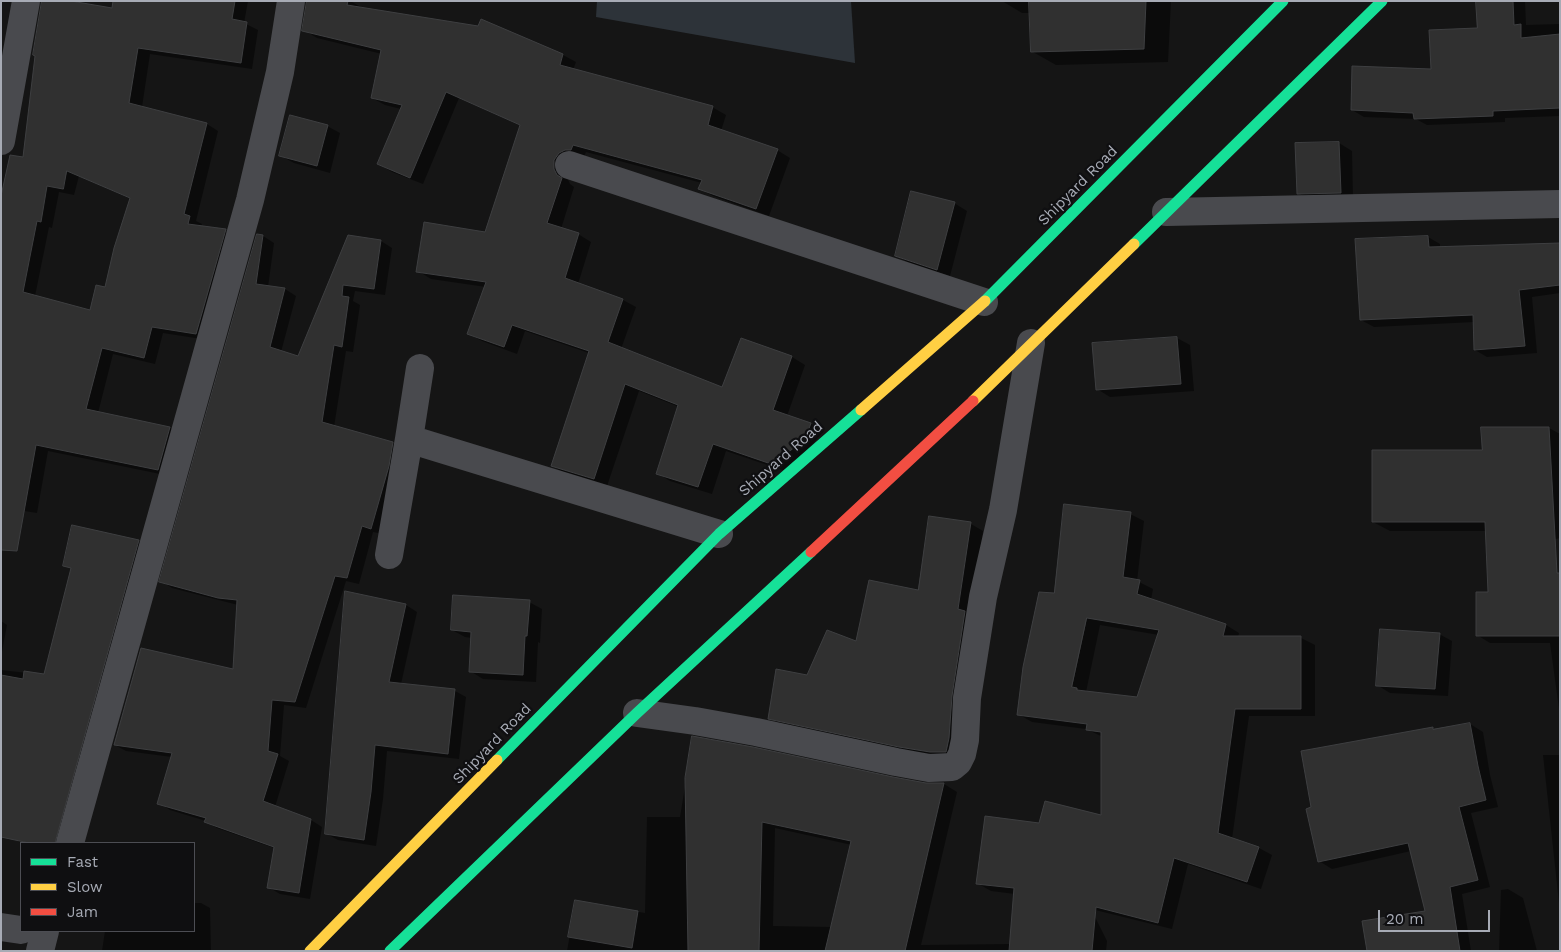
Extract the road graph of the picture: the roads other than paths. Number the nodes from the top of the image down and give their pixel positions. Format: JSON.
{"nodes":[{"id":1,"x":26,"y":1,"type":"edge"},
{"id":2,"x":292,"y":1,"type":"edge"},
{"id":3,"x":1283,"y":1,"type":"edge"},
{"id":4,"x":1382,"y":1,"type":"edge"},
{"id":5,"x":1,"y":141,"type":"edge"},
{"id":6,"x":569,"y":165,"type":"dead end"},
{"id":7,"x":1560,"y":204,"type":"edge"},
{"id":8,"x":1166,"y":212,"type":"junction"},
{"id":9,"x":984,"y":302,"type":"junction"},
{"id":10,"x":1031,"y":343,"type":"junction"},
{"id":11,"x":420,"y":368,"type":"dead end"},
{"id":12,"x":409,"y":439,"type":"junction"},
{"id":13,"x":719,"y":534,"type":"junction"},
{"id":14,"x":389,"y":555,"type":"dead end"},
{"id":15,"x":637,"y":712,"type":"junction"},
{"id":16,"x":70,"y":842,"type":"edge"},
{"id":17,"x":1,"y":927,"type":"edge"},
{"id":18,"x":20,"y":931,"type":"edge"},
{"id":19,"x":22,"y":932,"type":"edge"},
{"id":20,"x":35,"y":935,"type":"edge"},
{"id":21,"x":310,"y":951,"type":"edge"},
{"id":22,"x":390,"y":951,"type":"edge"}],
"edges":[{"from":1,"to":5,"type":"street"},
{"from":2,"to":16,"type":"street"},
{"from":3,"to":9,"type":"main road","name":"Shipyard Road"},
{"from":4,"to":8,"type":"main road"},
{"from":6,"to":9,"type":"street"},
{"from":7,"to":8,"type":"street"},
{"from":8,"to":10,"type":"main road"},
{"from":9,"to":13,"type":"main road","name":"Shipyard Road"},
{"from":10,"to":15,"type":"main road"},
{"from":10,"to":15,"type":"street"},
{"from":11,"to":12,"type":"street"},
{"from":12,"to":13,"type":"street"},
{"from":12,"to":14,"type":"street"},
{"from":13,"to":21,"type":"main road","name":"Shipyard Road"},
{"from":15,"to":22,"type":"main road"},
{"from":17,"to":18,"type":"street"},
{"from":19,"to":20,"type":"street"}]}
